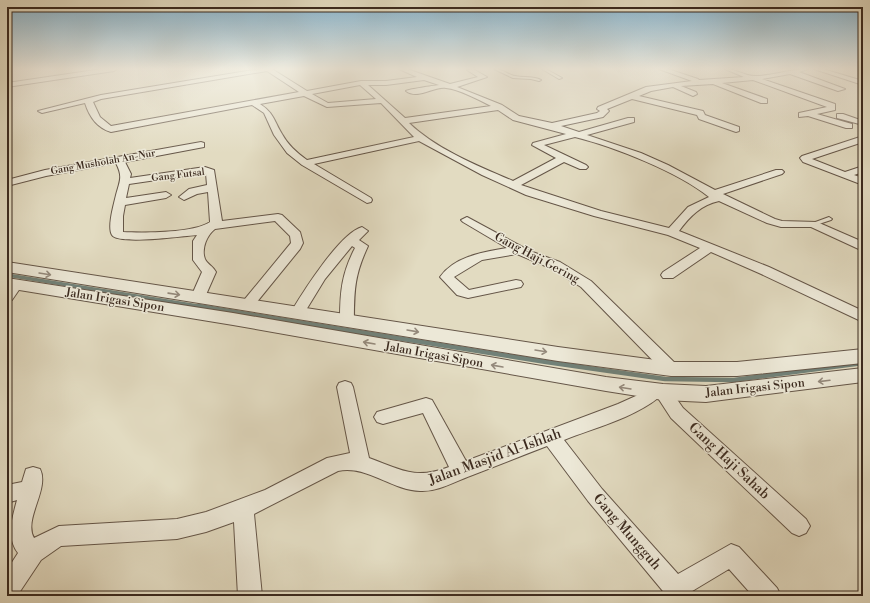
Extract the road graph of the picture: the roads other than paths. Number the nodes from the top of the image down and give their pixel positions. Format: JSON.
{"nodes":[{"id":1,"x":107,"y":97,"type":"edge"},
{"id":2,"x":277,"y":97,"type":"edge"},
{"id":3,"x":313,"y":97,"type":"edge"},
{"id":4,"x":378,"y":97,"type":"edge"},
{"id":5,"x":477,"y":97,"type":"edge"},
{"id":6,"x":627,"y":97,"type":"edge"},
{"id":7,"x":634,"y":97,"type":"edge"},
{"id":8,"x":752,"y":97,"type":"edge"},
{"id":9,"x":808,"y":97,"type":"edge"},
{"id":10,"x":91,"y":100,"type":"junction"},
{"id":11,"x":383,"y":101,"type":"junction"},
{"id":12,"x":764,"y":101,"type":"dead end"},
{"id":13,"x":252,"y":102,"type":"junction"},
{"id":14,"x":500,"y":107,"type":"junction"},
{"id":15,"x":821,"y":110,"type":"junction"},
{"id":16,"x":42,"y":111,"type":"dead end"},
{"id":17,"x":612,"y":113,"type":"junction"},
{"id":18,"x":404,"y":121,"type":"junction"},
{"id":19,"x":861,"y":123,"type":"dead end"},
{"id":20,"x":552,"y":126,"type":"junction"},
{"id":21,"x":849,"y":126,"type":"dead end"},
{"id":22,"x":736,"y":129,"type":"dead end"},
{"id":23,"x":576,"y":134,"type":"junction"},
{"id":24,"x":420,"y":138,"type":"junction"},
{"id":25,"x":863,"y":138,"type":"edge"},
{"id":26,"x":201,"y":145,"type":"dead end"},
{"id":27,"x":563,"y":158,"type":"junction"},
{"id":28,"x":119,"y":160,"type":"junction"},
{"id":29,"x":305,"y":163,"type":"junction"},
{"id":30,"x":582,"y":167,"type":"dead end"},
{"id":31,"x":863,"y":168,"type":"edge"},
{"id":32,"x":779,"y":172,"type":"dead end"},
{"id":33,"x":844,"y":175,"type":"junction"},
{"id":34,"x":124,"y":182,"type":"junction"},
{"id":35,"x":863,"y":182,"type":"edge"},
{"id":36,"x":7,"y":183,"type":"edge"},
{"id":37,"x":512,"y":186,"type":"junction"},
{"id":38,"x":212,"y":188,"type":"junction"},
{"id":39,"x":166,"y":195,"type":"dead end"},
{"id":40,"x":716,"y":195,"type":"junction"},
{"id":41,"x":184,"y":197,"type":"dead end"},
{"id":42,"x":367,"y":200,"type":"dead end"},
{"id":43,"x":121,"y":202,"type":"junction"},
{"id":44,"x":829,"y":219,"type":"dead end"},
{"id":45,"x":467,"y":220,"type":"dead end"},
{"id":46,"x":813,"y":224,"type":"junction"},
{"id":47,"x":210,"y":228,"type":"junction"},
{"id":48,"x":362,"y":231,"type":"dead end"},
{"id":49,"x":672,"y":232,"type":"junction"},
{"id":50,"x":350,"y":241,"type":"junction"},
{"id":51,"x":863,"y":247,"type":"edge"},
{"id":52,"x":709,"y":248,"type":"junction"},
{"id":53,"x":519,"y":250,"type":"junction"},
{"id":54,"x":7,"y":267,"type":"edge"},
{"id":55,"x":668,"y":275,"type":"dead end"},
{"id":56,"x":516,"y":284,"type":"dead end"},
{"id":57,"x":10,"y":288,"type":"edge"},
{"id":58,"x":198,"y":297,"type":"junction"},
{"id":59,"x":247,"y":305,"type":"junction"},
{"id":60,"x":298,"y":312,"type":"junction"},
{"id":61,"x":863,"y":317,"type":"edge"},
{"id":62,"x":347,"y":319,"type":"junction"},
{"id":63,"x":863,"y":356,"type":"edge"},
{"id":64,"x":863,"y":375,"type":"edge"},
{"id":65,"x":691,"y":379,"type":"junction"},
{"id":66,"x":345,"y":388,"type":"dead end"},
{"id":67,"x":660,"y":392,"type":"junction"},
{"id":68,"x":383,"y":417,"type":"dead end"},
{"id":69,"x":551,"y":437,"type":"junction"},
{"id":70,"x":362,"y":463,"type":"junction"},
{"id":71,"x":461,"y":471,"type":"junction"},
{"id":72,"x":7,"y":494,"type":"edge"},
{"id":73,"x":243,"y":509,"type":"junction"},
{"id":74,"x":799,"y":526,"type":"dead end"},
{"id":75,"x":32,"y":552,"type":"junction"},
{"id":76,"x":7,"y":590,"type":"edge"},
{"id":77,"x":250,"y":596,"type":"edge"},
{"id":78,"x":769,"y":596,"type":"edge"}],
"edges":[{"from":1,"to":10,"type":"street"},
{"from":2,"to":13,"type":"street"},
{"from":3,"to":11,"type":"street"},
{"from":4,"to":11,"type":"street"},
{"from":5,"to":14,"type":"street"},
{"from":6,"to":17,"type":"street"},
{"from":7,"to":22,"type":"street"},
{"from":8,"to":12,"type":"street"},
{"from":9,"to":15,"type":"street"},
{"from":10,"to":13,"type":"street"},
{"from":10,"to":16,"type":"street"},
{"from":11,"to":18,"type":"street"},
{"from":13,"to":29,"type":"street"},
{"from":14,"to":18,"type":"street"},
{"from":14,"to":20,"type":"street"},
{"from":15,"to":19,"type":"street"},
{"from":15,"to":21,"type":"street"},
{"from":17,"to":20,"type":"street"},
{"from":17,"to":23,"type":"street"},
{"from":18,"to":24,"type":"street"},
{"from":20,"to":23,"type":"street"},
{"from":23,"to":27,"type":"street"},
{"from":23,"to":40,"type":"street"},
{"from":24,"to":29,"type":"street"},
{"from":24,"to":37,"type":"street"},
{"from":25,"to":33,"type":"street"},
{"from":26,"to":28,"type":"street","name":"Gang Musholah An-Nur"},
{"from":27,"to":30,"type":"street"},
{"from":27,"to":37,"type":"street"},
{"from":28,"to":34,"type":"street"},
{"from":28,"to":36,"type":"street","name":"Gang Musholah An-Nur"},
{"from":29,"to":42,"type":"street"},
{"from":31,"to":33,"type":"street"},
{"from":32,"to":40,"type":"street"},
{"from":33,"to":35,"type":"street"},
{"from":34,"to":38,"type":"street","name":"Gang Futsal"},
{"from":34,"to":43,"type":"street"},
{"from":37,"to":49,"type":"street"},
{"from":38,"to":41,"type":"street"},
{"from":38,"to":47,"type":"street","name":"Gang Futsal"},
{"from":39,"to":43,"type":"street"},
{"from":40,"to":46,"type":"street"},
{"from":40,"to":49,"type":"street"},
{"from":43,"to":47,"type":"street"},
{"from":44,"to":46,"type":"lane"},
{"from":45,"to":53,"type":"street","name":"Gang Haji Gering"},
{"from":46,"to":51,"type":"street"},
{"from":47,"to":58,"type":"street","name":"Gang Futsal"},
{"from":47,"to":59,"type":"street"},
{"from":48,"to":50,"type":"street"},
{"from":49,"to":52,"type":"street"},
{"from":50,"to":60,"type":"street"},
{"from":50,"to":62,"type":"street"},
{"from":52,"to":55,"type":"street"},
{"from":52,"to":61,"type":"street"},
{"from":53,"to":56,"type":"street"},
{"from":53,"to":65,"type":"street","name":"Gang Haji Gering"},
{"from":54,"to":58,"type":"street","name":"Jalan Irigasi Sipon","one_way":true},
{"from":67,"to":57,"type":"street","name":"Jalan Irigasi Sipon","one_way":true},
{"from":58,"to":59,"type":"street","name":"Jalan Irigasi Sipon"},
{"from":59,"to":60,"type":"street","name":"Jalan Irigasi Sipon"},
{"from":60,"to":62,"type":"street","name":"Jalan Irigasi Sipon"},
{"from":62,"to":65,"type":"street","name":"Jalan Irigasi Sipon","one_way":true},
{"from":63,"to":65,"type":"street","name":"Jalan Irigasi Sipon"},
{"from":64,"to":65,"type":"street","name":"Jalan Irigasi Sipon","one_way":true},
{"from":65,"to":67,"type":"street","name":"Jalan Irigasi Sipon"},
{"from":66,"to":70,"type":"street"},
{"from":67,"to":69,"type":"street","name":"Jalan Masjid Al-Ishlah"},
{"from":67,"to":74,"type":"street","name":"Gang Haji Sahab"},
{"from":68,"to":71,"type":"street"},
{"from":69,"to":71,"type":"street","name":"Jalan Masjid Al-Ishlah"},
{"from":69,"to":78,"type":"street","name":"Gang Mungguh"},
{"from":70,"to":71,"type":"street","name":"Jalan Masjid Al-Ishlah"},
{"from":70,"to":73,"type":"street","name":"Jalan Masjid Al-Ishlah"},
{"from":72,"to":75,"type":"street"},
{"from":73,"to":75,"type":"street","name":"Jalan Masjid Al-Ishlah"},
{"from":73,"to":77,"type":"street"},
{"from":75,"to":76,"type":"street","name":"Jalan Masjid Al-Ishlah"}]}
